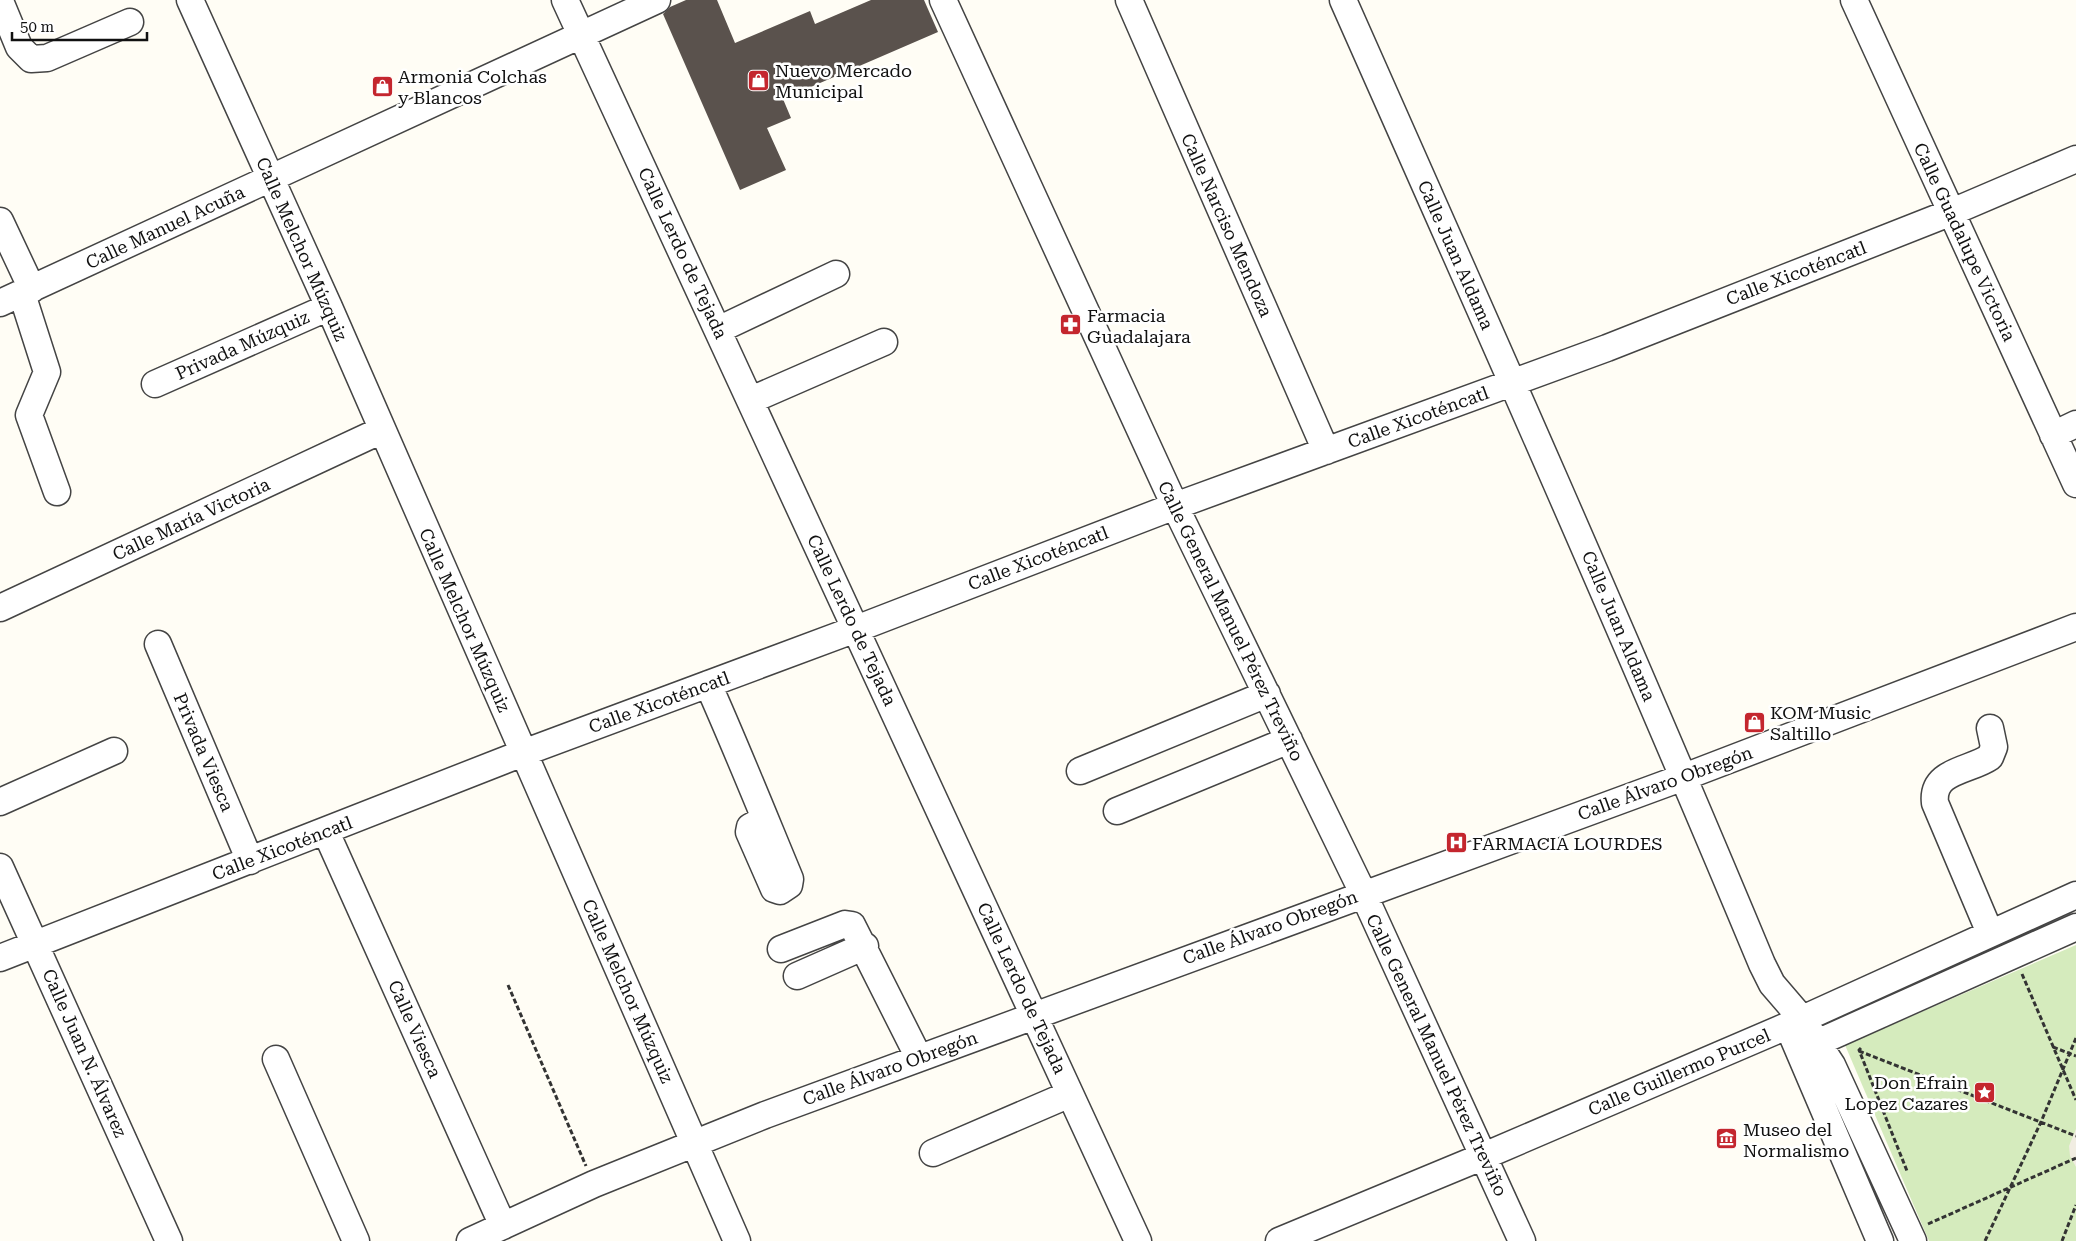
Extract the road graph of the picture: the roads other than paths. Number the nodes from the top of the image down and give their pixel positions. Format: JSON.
{"nodes":[{"id":1,"x":190,"y":0,"type":"edge"},
{"id":2,"x":566,"y":0,"type":"edge"},
{"id":3,"x":657,"y":0,"type":"edge"},
{"id":4,"x":943,"y":0,"type":"edge"},
{"id":5,"x":1129,"y":0,"type":"edge"},
{"id":6,"x":1343,"y":0,"type":"edge"},
{"id":7,"x":1854,"y":0,"type":"edge"},
{"id":8,"x":0,"y":1,"type":"edge"},
{"id":9,"x":130,"y":22,"type":"dead end"},
{"id":10,"x":581,"y":35,"type":"junction"},
{"id":11,"x":2076,"y":159,"type":"edge"},
{"id":12,"x":271,"y":177,"type":"junction"},
{"id":13,"x":1952,"y":212,"type":"junction"},
{"id":14,"x":0,"y":221,"type":"edge"},
{"id":15,"x":836,"y":274,"type":"dead end"},
{"id":16,"x":18,"y":295,"type":"edge"},
{"id":17,"x":329,"y":307,"type":"junction"},
{"id":18,"x":718,"y":330,"type":"junction"},
{"id":19,"x":884,"y":342,"type":"dead end"},
{"id":20,"x":1513,"y":382,"type":"junction"},
{"id":21,"x":155,"y":384,"type":"dead end"},
{"id":22,"x":751,"y":400,"type":"junction"},
{"id":23,"x":382,"y":430,"type":"junction"},
{"id":24,"x":2065,"y":430,"type":"edge"},
{"id":25,"x":1326,"y":451,"type":"junction"},
{"id":26,"x":2076,"y":484,"type":"edge"},
{"id":27,"x":57,"y":492,"type":"dead end"},
{"id":28,"x":1175,"y":506,"type":"junction"},
{"id":29,"x":0,"y":608,"type":"edge"},
{"id":30,"x":2076,"y":627,"type":"edge"},
{"id":31,"x":856,"y":629,"type":"junction"},
{"id":32,"x":158,"y":644,"type":"dead end"},
{"id":33,"x":708,"y":684,"type":"junction"},
{"id":34,"x":1267,"y":694,"type":"junction"},
{"id":35,"x":1990,"y":728,"type":"dead end"},
{"id":36,"x":1289,"y":740,"type":"junction"},
{"id":37,"x":114,"y":751,"type":"dead end"},
{"id":38,"x":523,"y":753,"type":"junction"},
{"id":39,"x":1080,"y":771,"type":"dead end"},
{"id":40,"x":1684,"y":776,"type":"junction"},
{"id":41,"x":0,"y":802,"type":"edge"},
{"id":42,"x":1117,"y":811,"type":"dead end"},
{"id":43,"x":765,"y":819,"type":"dead end"},
{"id":44,"x":326,"y":832,"type":"junction"},
{"id":45,"x":250,"y":861,"type":"junction"},
{"id":46,"x":0,"y":867,"type":"edge"},
{"id":47,"x":1363,"y":893,"type":"junction"},
{"id":48,"x":2076,"y":896,"type":"edge"},
{"id":49,"x":2076,"y":927,"type":"edge"},
{"id":50,"x":1990,"y":933,"type":"junction"},
{"id":51,"x":36,"y":944,"type":"junction"},
{"id":52,"x":865,"y":946,"type":"junction"},
{"id":53,"x":781,"y":949,"type":"dead end"},
{"id":54,"x":0,"y":958,"type":"edge"},
{"id":55,"x":797,"y":976,"type":"dead end"},
{"id":56,"x":1034,"y":1014,"type":"junction"},
{"id":57,"x":1794,"y":1022,"type":"junction"},
{"id":58,"x":1808,"y":1046,"type":"junction"},
{"id":59,"x":919,"y":1058,"type":"junction"},
{"id":60,"x":276,"y":1059,"type":"dead end"},
{"id":61,"x":1070,"y":1094,"type":"junction"},
{"id":62,"x":694,"y":1143,"type":"junction"},
{"id":63,"x":933,"y":1153,"type":"dead end"},
{"id":64,"x":1484,"y":1156,"type":"junction"},
{"id":65,"x":503,"y":1226,"type":"junction"},
{"id":66,"x":1921,"y":1229,"type":"edge"},
{"id":67,"x":168,"y":1241,"type":"edge"},
{"id":68,"x":356,"y":1241,"type":"edge"},
{"id":69,"x":470,"y":1241,"type":"edge"},
{"id":70,"x":736,"y":1241,"type":"edge"},
{"id":71,"x":1138,"y":1241,"type":"edge"},
{"id":72,"x":1279,"y":1241,"type":"edge"},
{"id":73,"x":1522,"y":1241,"type":"edge"},
{"id":74,"x":1880,"y":1241,"type":"edge"}],
"edges":[{"from":1,"to":12,"type":"street","name":"Calle Melchor Múzquiz"},
{"from":2,"to":10,"type":"street","name":"Calle Lerdo de Tejada"},
{"from":3,"to":10,"type":"street","name":"Calle Manuel Acuña"},
{"from":4,"to":28,"type":"street","name":"Calle General Manuel Pérez Treviño"},
{"from":5,"to":25,"type":"street","name":"Calle Narciso Mendoza"},
{"from":6,"to":20,"type":"street","name":"Calle Juan Aldama"},
{"from":7,"to":13,"type":"street","name":"Calle Guadalupe Victoria"},
{"from":8,"to":9,"type":"street"},
{"from":10,"to":12,"type":"street","name":"Calle Manuel Acuña"},
{"from":10,"to":18,"type":"street","name":"Calle Lerdo de Tejada"},
{"from":11,"to":13,"type":"street","name":"Calle Xicoténcatl"},
{"from":12,"to":16,"type":"street","name":"Calle Manuel Acuña"},
{"from":12,"to":17,"type":"street","name":"Calle Melchor Múzquiz"},
{"from":13,"to":20,"type":"street","name":"Calle Xicoténcatl"},
{"from":13,"to":24,"type":"street","name":"Calle Guadalupe Victoria"},
{"from":14,"to":16,"type":"street"},
{"from":15,"to":18,"type":"street"},
{"from":16,"to":27,"type":"street"},
{"from":17,"to":21,"type":"street","name":"Privada Múzquiz"},
{"from":17,"to":23,"type":"street","name":"Calle Melchor Múzquiz"},
{"from":18,"to":22,"type":"street","name":"Calle Lerdo de Tejada"},
{"from":19,"to":22,"type":"street"},
{"from":20,"to":25,"type":"street","name":"Calle Xicoténcatl"},
{"from":20,"to":40,"type":"street","name":"Calle Juan Aldama"},
{"from":22,"to":31,"type":"street","name":"Calle Lerdo de Tejada"},
{"from":23,"to":29,"type":"street","name":"Calle María Victoria"},
{"from":23,"to":38,"type":"street","name":"Calle Melchor Múzquiz"},
{"from":24,"to":26,"type":"street","name":"Calle Guadalupe Victoria"},
{"from":25,"to":28,"type":"street","name":"Calle Xicoténcatl"},
{"from":28,"to":31,"type":"street","name":"Calle Xicoténcatl"},
{"from":28,"to":34,"type":"street","name":"Calle General Manuel Pérez Treviño"},
{"from":30,"to":40,"type":"street","name":"Calle Álvaro Obregón"},
{"from":31,"to":33,"type":"street","name":"Calle Xicoténcatl"},
{"from":31,"to":56,"type":"street","name":"Calle Lerdo de Tejada"},
{"from":32,"to":45,"type":"street","name":"Privada Viesca"},
{"from":33,"to":38,"type":"street","name":"Calle Xicoténcatl"},
{"from":33,"to":43,"type":"street"},
{"from":34,"to":36,"type":"street","name":"Calle General Manuel Pérez Treviño"},
{"from":34,"to":39,"type":"street"},
{"from":35,"to":50,"type":"street"},
{"from":36,"to":42,"type":"street"},
{"from":36,"to":47,"type":"street","name":"Calle General Manuel Pérez Treviño"},
{"from":37,"to":41,"type":"street"},
{"from":38,"to":44,"type":"street","name":"Calle Xicoténcatl"},
{"from":38,"to":62,"type":"street","name":"Calle Melchor Múzquiz"},
{"from":40,"to":47,"type":"street","name":"Calle Álvaro Obregón"},
{"from":40,"to":57,"type":"street","name":"Calle Juan Aldama"},
{"from":44,"to":45,"type":"street","name":"Calle Xicoténcatl"},
{"from":44,"to":65,"type":"street","name":"Calle Viesca"},
{"from":45,"to":51,"type":"street","name":"Calle Xicoténcatl"},
{"from":46,"to":51,"type":"street","name":"Calle Juan N. Álvarez"},
{"from":47,"to":56,"type":"street","name":"Calle Álvaro Obregón"},
{"from":47,"to":64,"type":"street","name":"Calle General Manuel Pérez Treviño"},
{"from":48,"to":50,"type":"street","name":"Calle Guillermo Purcel"},
{"from":49,"to":58,"type":"street"},
{"from":50,"to":57,"type":"street","name":"Calle Guillermo Purcel"},
{"from":51,"to":54,"type":"street","name":"Calle Xicoténcatl"},
{"from":51,"to":67,"type":"street","name":"Calle Juan N. Álvarez"},
{"from":52,"to":53,"type":"street"},
{"from":52,"to":55,"type":"street"},
{"from":52,"to":59,"type":"street"},
{"from":56,"to":59,"type":"street","name":"Calle Álvaro Obregón"},
{"from":56,"to":61,"type":"street","name":"Calle Lerdo de Tejada"},
{"from":57,"to":58,"type":"street","name":"Calle Juan Aldama"},
{"from":57,"to":64,"type":"street","name":"Calle Guillermo Purcel"},
{"from":58,"to":66,"type":"street","name":"Calle Juan Aldama"},
{"from":58,"to":74,"type":"street","name":"Calle Juan Aldama"},
{"from":59,"to":62,"type":"street","name":"Calle Álvaro Obregón"},
{"from":60,"to":68,"type":"street"},
{"from":61,"to":63,"type":"street"},
{"from":61,"to":71,"type":"street","name":"Calle Lerdo de Tejada"},
{"from":62,"to":65,"type":"street","name":"Calle Álvaro Obregón"},
{"from":62,"to":70,"type":"street","name":"Calle Melchor Múzquiz"},
{"from":64,"to":72,"type":"street","name":"Calle Guillermo Purcel"},
{"from":64,"to":73,"type":"street","name":"Calle General Manuel Pérez Treviño"},
{"from":65,"to":69,"type":"street","name":"Calle Álvaro Obregón"}]}
